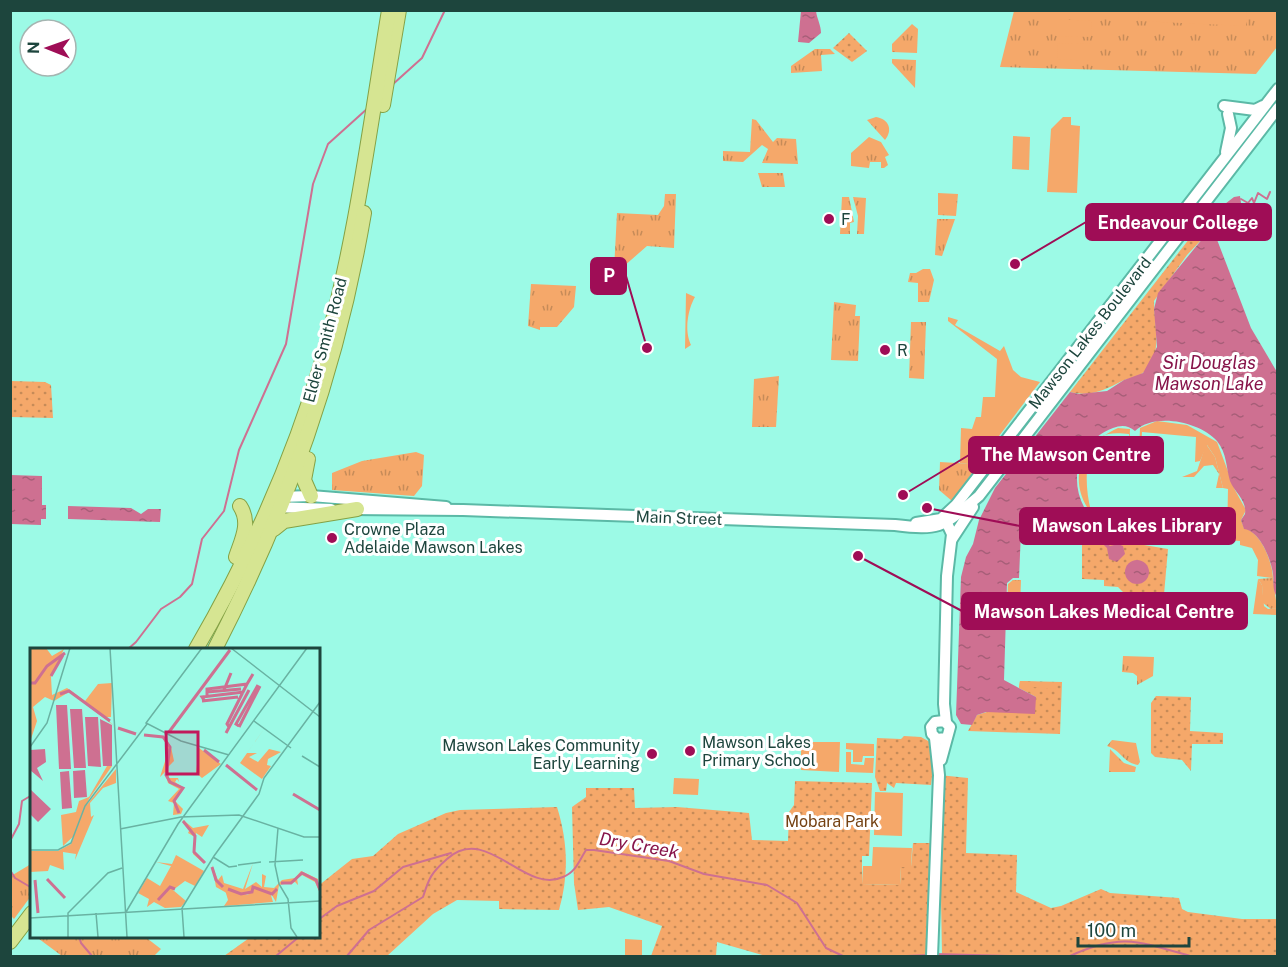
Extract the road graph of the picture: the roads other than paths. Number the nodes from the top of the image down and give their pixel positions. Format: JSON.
{"nodes":[{"id":1,"x":389,"y":10,"type":"edge"},
{"id":2,"x":399,"y":10,"type":"edge"},
{"id":3,"x":383,"y":77,"type":"junction"},
{"id":4,"x":1278,"y":89,"type":"edge"},
{"id":5,"x":1263,"y":106,"type":"junction"},
{"id":6,"x":1278,"y":108,"type":"edge"},
{"id":7,"x":377,"y":111,"type":"junction"},
{"id":8,"x":1253,"y":129,"type":"junction"},
{"id":9,"x":1222,"y":164,"type":"junction"},
{"id":10,"x":343,"y":321,"type":"junction"},
{"id":11,"x":311,"y":496,"type":"junction"},
{"id":12,"x":979,"y":496,"type":"junction"},
{"id":13,"x":277,"y":502,"type":"junction"},
{"id":14,"x":240,"y":506,"type":"dead end"},
{"id":15,"x":357,"y":509,"type":"junction"},
{"id":16,"x":463,"y":510,"type":"junction"},
{"id":17,"x":943,"y":521,"type":"junction"},
{"id":18,"x":271,"y":532,"type":"junction"},
{"id":19,"x":949,"y":549,"type":"junction"},
{"id":20,"x":220,"y":607,"type":"junction"},
{"id":21,"x":197,"y":648,"type":"edge"},
{"id":22,"x":215,"y":648,"type":"edge"},
{"id":23,"x":942,"y":722,"type":"junction"},
{"id":24,"x":940,"y":738,"type":"junction"},
{"id":25,"x":30,"y":916,"type":"edge"},
{"id":26,"x":10,"y":942,"type":"edge"},
{"id":27,"x":932,"y":957,"type":"edge"}],
"edges":[{"from":1,"to":3,"type":"main road","name":"Elder Smith Road"},
{"from":2,"to":3,"type":"main road","name":"Elder Smith Road"},
{"from":3,"to":7,"type":"main road","name":"Elder Smith Road"},
{"from":4,"to":5,"type":"street","name":"Mawson Lakes Boulevard"},
{"from":5,"to":8,"type":"street","name":"Mawson Lakes Boulevard"},
{"from":5,"to":9,"type":"street"},
{"from":6,"to":8,"type":"street","name":"Mawson Lakes Boulevard"},
{"from":7,"to":10,"type":"main road","name":"Elder Smith Road"},
{"from":7,"to":13,"type":"main road","name":"Elder Smith Road"},
{"from":8,"to":9,"type":"street","name":"Mawson Lakes Boulevard"},
{"from":8,"to":12,"type":"street","name":"Mawson Lakes Boulevard"},
{"from":9,"to":17,"type":"street","name":"Mawson Lakes Boulevard"},
{"from":10,"to":11,"type":"main road"},
{"from":10,"to":13,"type":"main road","name":"Elder Smith Road"},
{"from":11,"to":13,"type":"street","name":"Main Street"},
{"from":11,"to":16,"type":"street","name":"Main Street"},
{"from":12,"to":17,"type":"street","name":"Mawson Lakes Boulevard"},
{"from":12,"to":19,"type":"street"},
{"from":13,"to":15,"type":"street","name":"Main Street"},
{"from":13,"to":18,"type":"main road","name":"Elder Smith Road"},
{"from":13,"to":20,"type":"main road","name":"Elder Smith Road"},
{"from":14,"to":20,"type":"main road"},
{"from":15,"to":16,"type":"street","name":"Main Street"},
{"from":15,"to":18,"type":"main road"},
{"from":16,"to":17,"type":"street","name":"Main Street"},
{"from":17,"to":19,"type":"street"},
{"from":18,"to":22,"type":"main road","name":"Elder Smith Road"},
{"from":19,"to":23,"type":"street"},
{"from":20,"to":21,"type":"main road","name":"Elder Smith Road"},
{"from":23,"to":24,"type":"street"},
{"from":23,"to":24,"type":"street"},
{"from":24,"to":27,"type":"street"},
{"from":25,"to":26,"type":"main road"}]}
